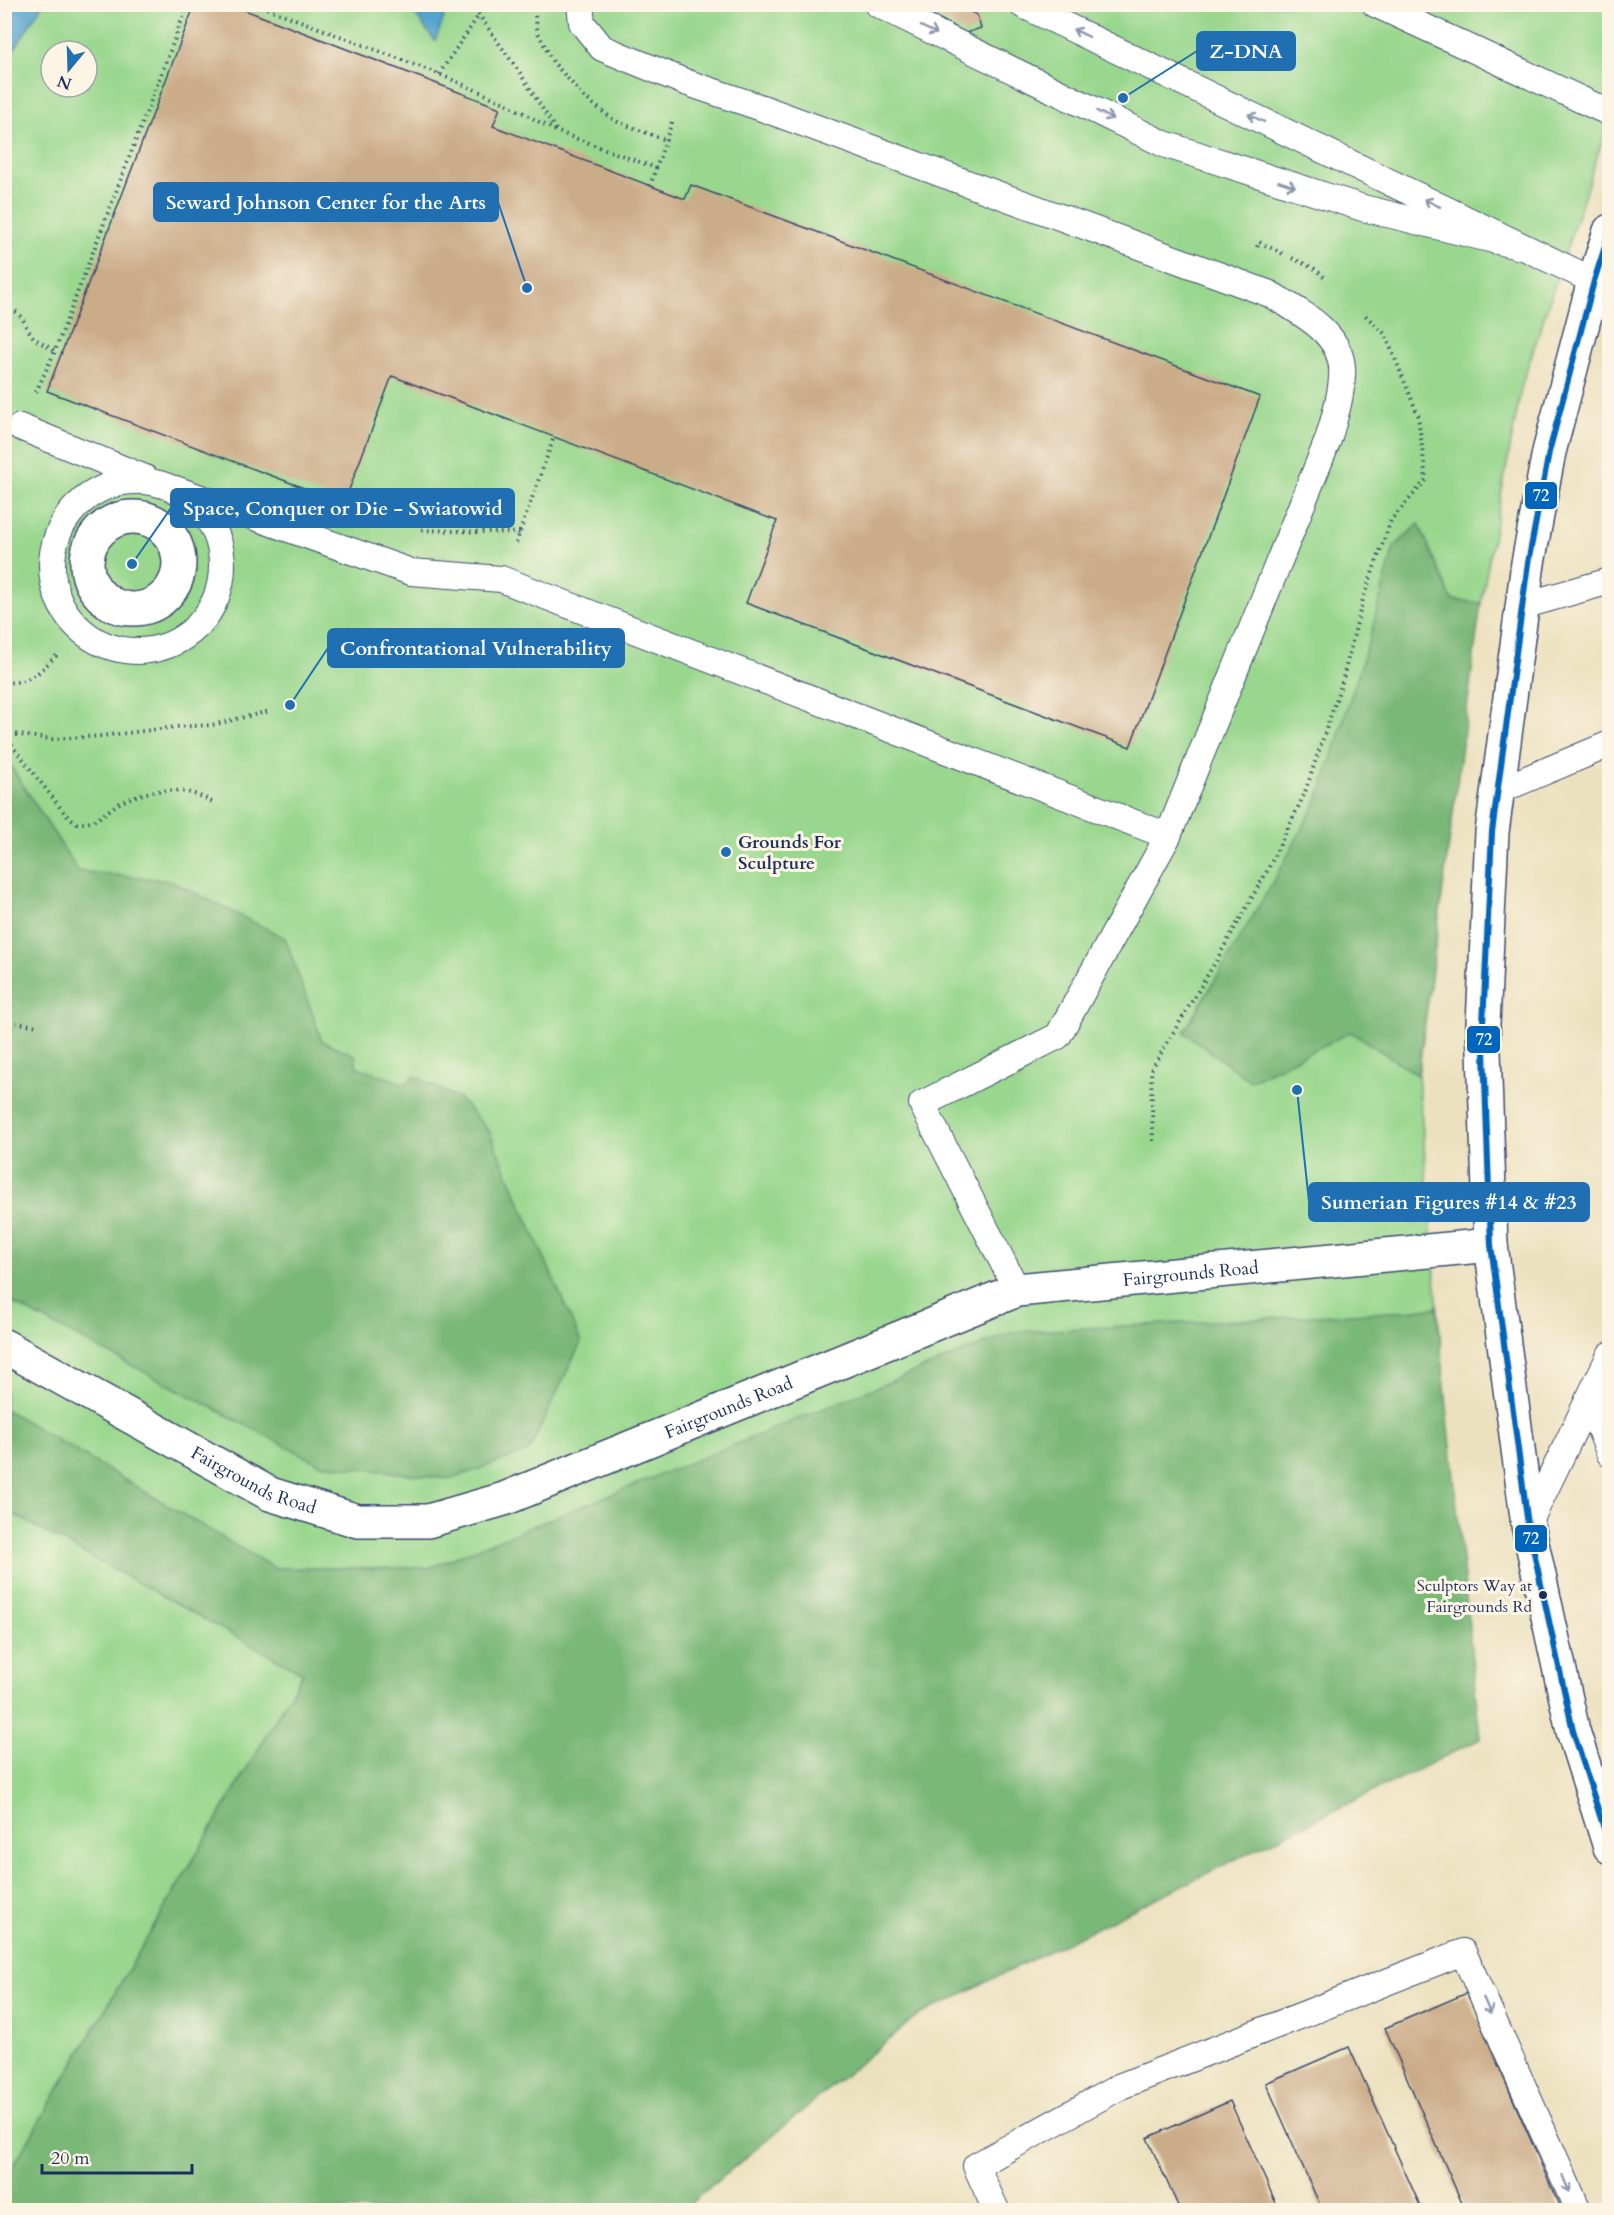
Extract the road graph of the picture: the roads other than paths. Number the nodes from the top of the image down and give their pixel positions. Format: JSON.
{"nodes":[{"id":1,"x":580,"y":4,"type":"edge"},
{"id":2,"x":877,"y":4,"type":"edge"},
{"id":3,"x":1021,"y":4,"type":"edge"},
{"id":4,"x":1376,"y":4,"type":"edge"},
{"id":5,"x":1610,"y":113,"type":"edge"},
{"id":6,"x":1610,"y":231,"type":"edge"},
{"id":7,"x":1522,"y":247,"type":"junction"},
{"id":8,"x":1593,"y":281,"type":"junction"},
{"id":9,"x":20,"y":427,"type":"road end"},
{"id":10,"x":168,"y":487,"type":"junction"},
{"id":11,"x":1610,"y":581,"type":"edge"},
{"id":12,"x":1522,"y":606,"type":"junction"},
{"id":13,"x":1610,"y":744,"type":"edge"},
{"id":14,"x":1498,"y":791,"type":"junction"},
{"id":15,"x":1168,"y":836,"type":"junction"},
{"id":16,"x":1491,"y":1245,"type":"junction"},
{"id":17,"x":1017,"y":1290,"type":"junction"},
{"id":18,"x":4,"y":1346,"type":"edge"},
{"id":19,"x":1610,"y":1355,"type":"edge"},
{"id":20,"x":1587,"y":1400,"type":"junction"},
{"id":21,"x":1610,"y":1454,"type":"edge"},
{"id":22,"x":1528,"y":1525,"type":"junction"},
{"id":23,"x":1610,"y":1847,"type":"edge"},
{"id":24,"x":996,"y":2211,"type":"edge"},
{"id":25,"x":1578,"y":2211,"type":"edge"}],
"edges":[{"from":1,"to":15,"type":"lane"},
{"from":2,"to":7,"type":"lane","one_way":true},
{"from":7,"to":3,"type":"lane","one_way":true},
{"from":4,"to":5,"type":"lane"},
{"from":6,"to":8,"type":"street"},
{"from":7,"to":8,"type":"lane"},
{"from":8,"to":12,"type":"street"},
{"from":9,"to":10,"type":"lane"},
{"from":10,"to":10,"type":"lane"},
{"from":10,"to":15,"type":"lane"},
{"from":11,"to":12,"type":"lane"},
{"from":12,"to":14,"type":"street"},
{"from":13,"to":14,"type":"lane"},
{"from":14,"to":16,"type":"street"},
{"from":15,"to":17,"type":"lane"},
{"from":16,"to":17,"type":"street","name":"Fairgrounds Road"},
{"from":16,"to":22,"type":"street"},
{"from":17,"to":18,"type":"street","name":"Fairgrounds Road"},
{"from":19,"to":20,"type":"lane"},
{"from":20,"to":21,"type":"lane"},
{"from":20,"to":22,"type":"lane"},
{"from":22,"to":23,"type":"street"},
{"from":24,"to":25,"type":"lane","one_way":true}]}
